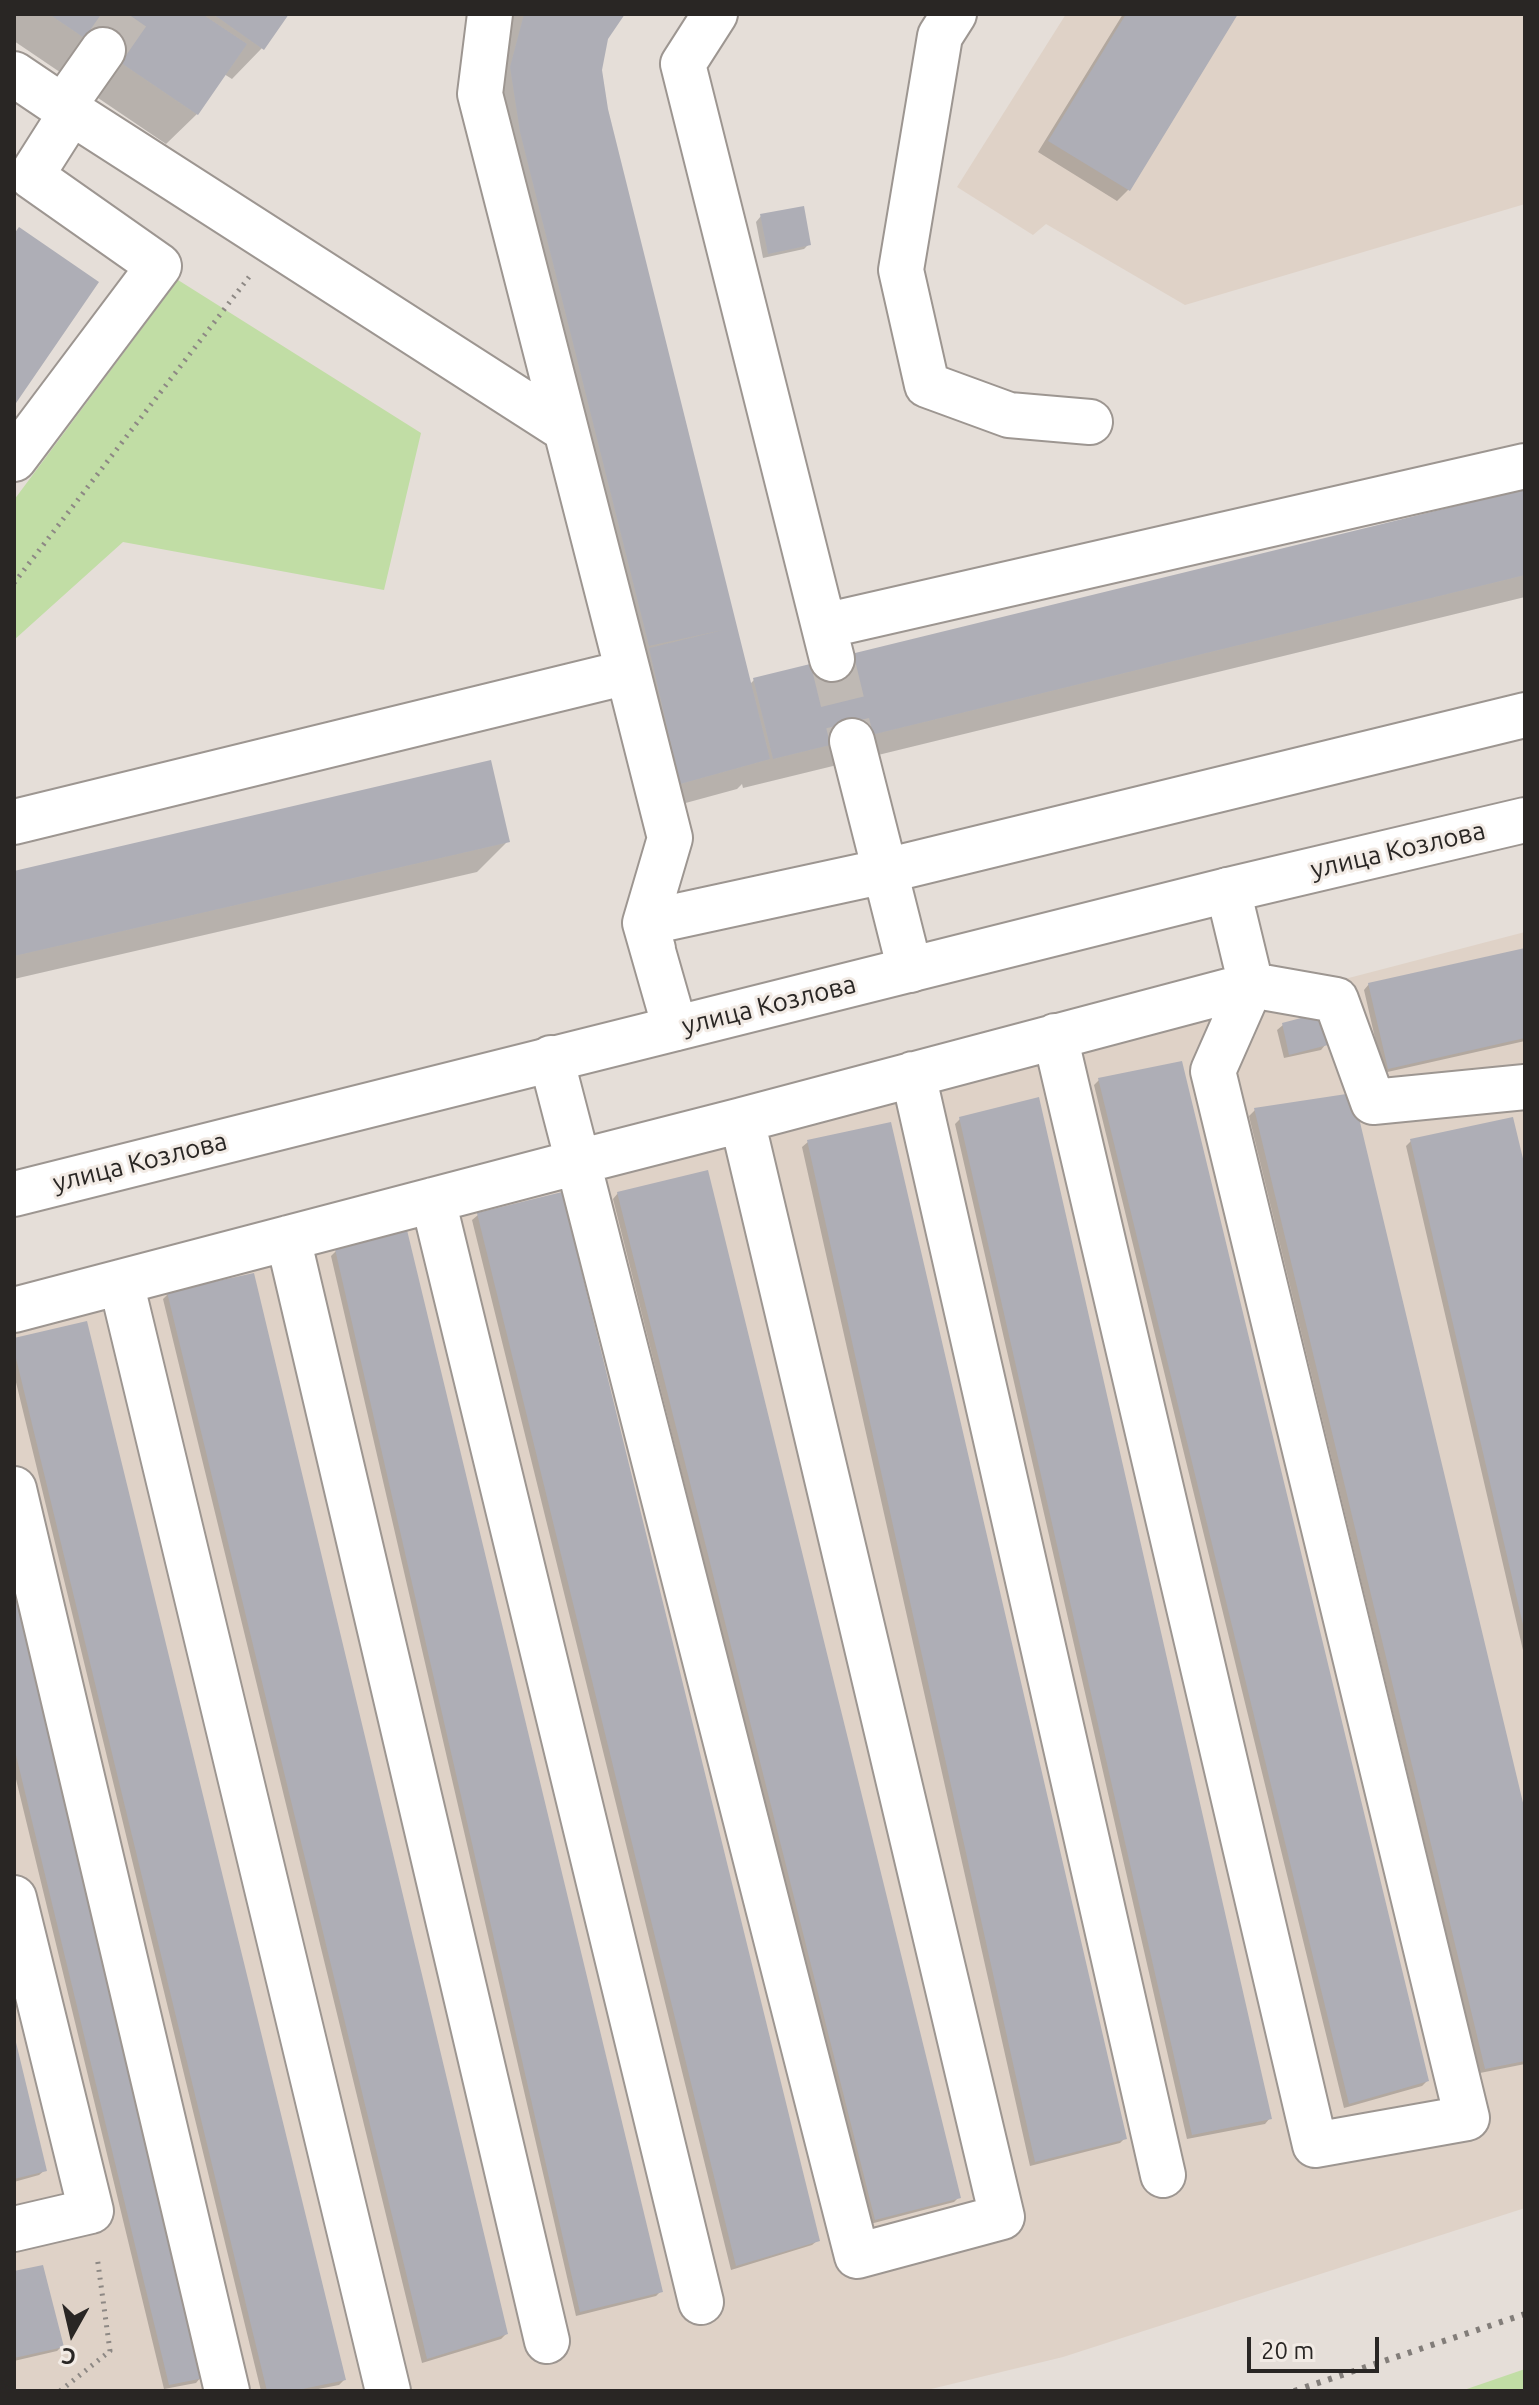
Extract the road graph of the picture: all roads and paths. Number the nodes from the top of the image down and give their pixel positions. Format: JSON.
{"nodes":[{"id":1,"x":490,"y":14,"type":"edge"},
{"id":2,"x":715,"y":14,"type":"edge"},
{"id":3,"x":954,"y":14,"type":"edge"},
{"id":4,"x":103,"y":50,"type":"tunnel mouth"},
{"id":5,"x":14,"y":74,"type":"edge"},
{"id":6,"x":67,"y":110,"type":"junction"},
{"id":7,"x":274,"y":245,"type":"junction"},
{"id":8,"x":1090,"y":422,"type":"dead end"},
{"id":9,"x":566,"y":430,"type":"junction"},
{"id":10,"x":14,"y":459,"type":"edge"},
{"id":11,"x":1525,"y":466,"type":"edge"},
{"id":12,"x":14,"y":583,"type":"edge"},
{"id":13,"x":628,"y":672,"type":"junction"},
{"id":14,"x":1525,"y":715,"type":"edge"},
{"id":15,"x":852,"y":741,"type":"tunnel mouth"},
{"id":16,"x":1525,"y":820,"type":"edge"},
{"id":17,"x":14,"y":822,"type":"edge"},
{"id":18,"x":885,"y":871,"type":"junction"},
{"id":19,"x":1228,"y":890,"type":"junction"},
{"id":20,"x":645,"y":923,"type":"junction"},
{"id":21,"x":910,"y":970,"type":"junction"},
{"id":22,"x":1251,"y":985,"type":"junction"},
{"id":23,"x":675,"y":1028,"type":"junction"},
{"id":24,"x":1055,"y":1036,"type":"junction"},
{"id":25,"x":551,"y":1058,"type":"junction"},
{"id":26,"x":913,"y":1074,"type":"junction"},
{"id":27,"x":1525,"y":1087,"type":"edge"},
{"id":28,"x":742,"y":1120,"type":"junction"},
{"id":29,"x":578,"y":1162,"type":"junction"},
{"id":30,"x":14,"y":1194,"type":"edge"},
{"id":31,"x":433,"y":1200,"type":"junction"},
{"id":32,"x":288,"y":1238,"type":"junction"},
{"id":33,"x":121,"y":1282,"type":"junction"},
{"id":34,"x":14,"y":1310,"type":"edge"},
{"id":35,"x":14,"y":1489,"type":"edge"},
{"id":36,"x":14,"y":1898,"type":"edge"},
{"id":37,"x":1163,"y":2175,"type":"dead end"},
{"id":38,"x":91,"y":2211,"type":"junction"},
{"id":39,"x":14,"y":2229,"type":"edge"},
{"id":40,"x":701,"y":2302,"type":"dead end"},
{"id":41,"x":547,"y":2341,"type":"dead end"},
{"id":42,"x":60,"y":2391,"type":"edge"},
{"id":43,"x":227,"y":2391,"type":"edge"},
{"id":44,"x":388,"y":2391,"type":"edge"}],
"edges":[{"from":1,"to":9,"type":"main road"},
{"from":2,"to":11,"type":"main road"},
{"from":3,"to":8,"type":"main road"},
{"from":4,"to":6,"type":"main road"},
{"from":5,"to":6,"type":"main road"},
{"from":6,"to":7,"type":"main road"},
{"from":6,"to":10,"type":"main road"},
{"from":7,"to":9,"type":"main road"},
{"from":7,"to":12,"type":"path"},
{"from":9,"to":13,"type":"main road"},
{"from":13,"to":17,"type":"main road"},
{"from":13,"to":20,"type":"main road"},
{"from":14,"to":18,"type":"main road"},
{"from":15,"to":18,"type":"main road"},
{"from":16,"to":19,"type":"main road","name":"улица Козлова"},
{"from":18,"to":20,"type":"main road"},
{"from":18,"to":21,"type":"main road"},
{"from":19,"to":21,"type":"main road","name":"улица Козлова"},
{"from":19,"to":22,"type":"main road"},
{"from":20,"to":23,"type":"main road"},
{"from":21,"to":23,"type":"main road","name":"улица Козлова"},
{"from":22,"to":24,"type":"main road"},
{"from":22,"to":24,"type":"main road"},
{"from":22,"to":27,"type":"main road"},
{"from":23,"to":25,"type":"main road","name":"улица Козлова"},
{"from":24,"to":26,"type":"main road"},
{"from":25,"to":29,"type":"main road"},
{"from":25,"to":30,"type":"main road","name":"улица Козлова"},
{"from":26,"to":28,"type":"main road"},
{"from":26,"to":37,"type":"main road"},
{"from":28,"to":29,"type":"main road"},
{"from":28,"to":29,"type":"main road"},
{"from":29,"to":31,"type":"main road"},
{"from":31,"to":32,"type":"main road"},
{"from":31,"to":40,"type":"main road"},
{"from":32,"to":33,"type":"main road"},
{"from":32,"to":41,"type":"main road"},
{"from":33,"to":34,"type":"main road"},
{"from":33,"to":44,"type":"main road"},
{"from":35,"to":43,"type":"main road"},
{"from":36,"to":38,"type":"main road"},
{"from":38,"to":39,"type":"main road"},
{"from":38,"to":42,"type":"path"}]}
